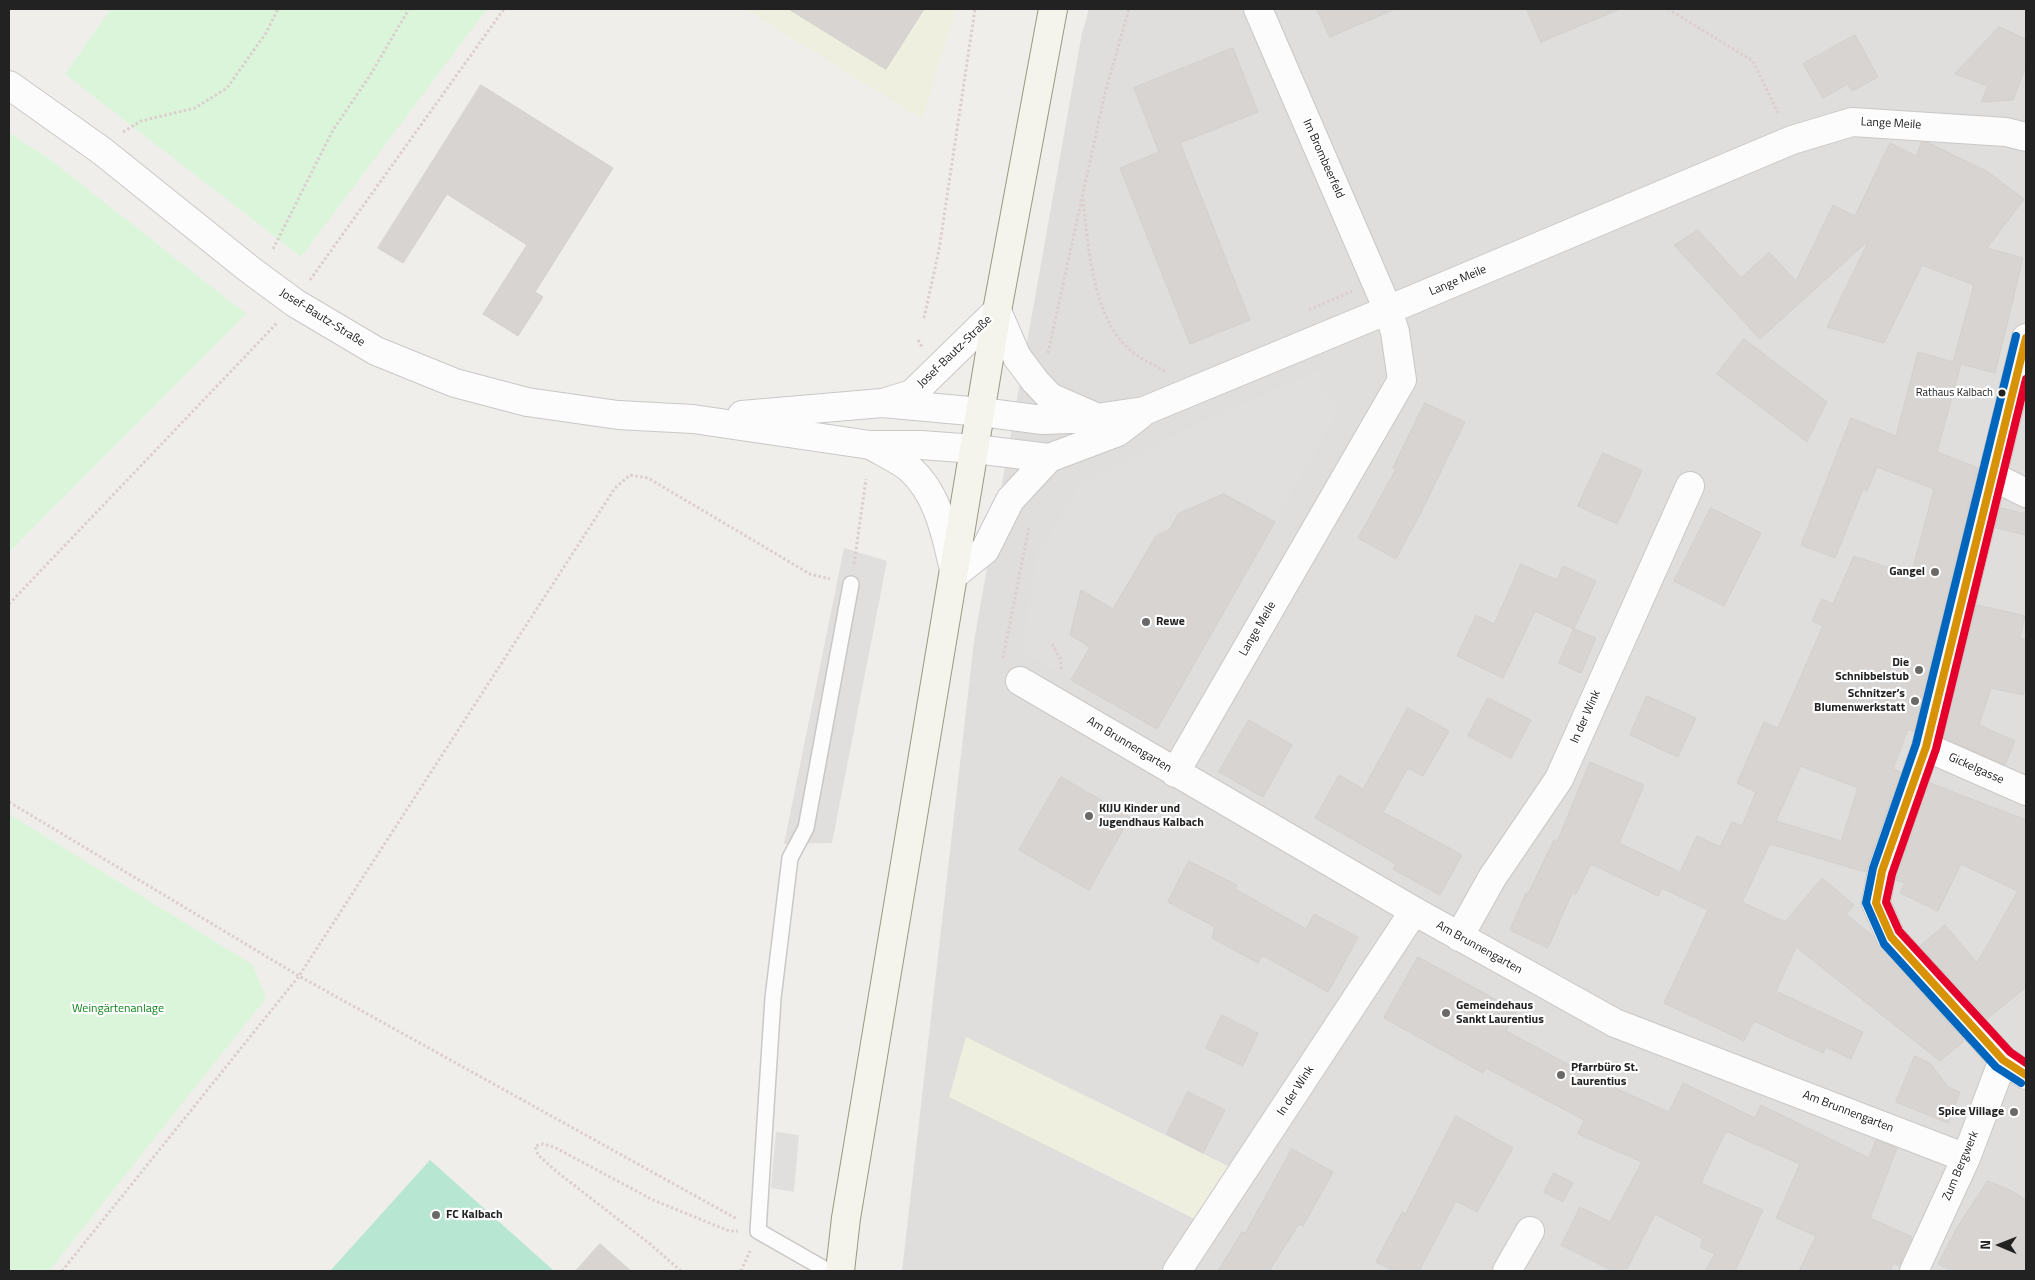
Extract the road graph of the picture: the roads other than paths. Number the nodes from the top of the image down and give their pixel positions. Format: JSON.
{"nodes":[{"id":1,"x":1053,"y":9,"type":"edge"},
{"id":2,"x":1258,"y":9,"type":"edge"},
{"id":3,"x":9,"y":85,"type":"edge"},
{"id":4,"x":2026,"y":137,"type":"edge"},
{"id":5,"x":1388,"y":310,"type":"junction"},
{"id":6,"x":997,"y":311,"type":"junction"},
{"id":7,"x":2026,"y":338,"type":"edge"},
{"id":8,"x":882,"y":403,"type":"junction"},
{"id":9,"x":1144,"y":411,"type":"junction"},
{"id":10,"x":981,"y":412,"type":"junction"},
{"id":11,"x":1096,"y":418,"type":"junction"},
{"id":12,"x":694,"y":419,"type":"junction"},
{"id":13,"x":870,"y":445,"type":"junction"},
{"id":14,"x":975,"y":450,"type":"junction"},
{"id":15,"x":1049,"y":458,"type":"junction"},
{"id":16,"x":1992,"y":476,"type":"junction"},
{"id":17,"x":1690,"y":486,"type":"dead end"},
{"id":18,"x":2026,"y":493,"type":"edge"},
{"id":19,"x":955,"y":574,"type":"junction"},
{"id":20,"x":851,"y":584,"type":"road end"},
{"id":21,"x":1020,"y":681,"type":"road end"},
{"id":22,"x":1926,"y":747,"type":"junction"},
{"id":23,"x":1175,"y":773,"type":"junction"},
{"id":24,"x":2026,"y":792,"type":"edge"},
{"id":25,"x":1414,"y":912,"type":"junction"},
{"id":26,"x":1460,"y":937,"type":"junction"},
{"id":27,"x":2003,"y":1060,"type":"junction"},
{"id":28,"x":2026,"y":1075,"type":"edge"},
{"id":29,"x":1966,"y":1158,"type":"junction"},
{"id":30,"x":1530,"y":1231,"type":"dead end"},
{"id":31,"x":828,"y":1271,"type":"edge"},
{"id":32,"x":840,"y":1271,"type":"edge"},
{"id":33,"x":1177,"y":1271,"type":"edge"},
{"id":34,"x":1507,"y":1271,"type":"edge"},
{"id":35,"x":1914,"y":1271,"type":"edge"}],
"edges":[{"from":1,"to":6,"type":"main road"},
{"from":2,"to":5,"type":"street","name":"Im Brombeerfeld"},
{"from":3,"to":12,"type":"street","name":"Josef-Bautz-Straße"},
{"from":4,"to":5,"type":"street","name":"Lange Meile"},
{"from":5,"to":9,"type":"street","name":"Josef-Bautz-Straße"},
{"from":5,"to":23,"type":"street","name":"Lange Meile"},
{"from":6,"to":8,"type":"street","name":"Josef-Bautz-Straße"},
{"from":6,"to":10,"type":"main road"},
{"from":6,"to":11,"type":"street","name":"Josef-Bautz-Straße"},
{"from":7,"to":16,"type":"street"},
{"from":8,"to":10,"type":"street","name":"Josef-Bautz-Straße"},
{"from":8,"to":12,"type":"street","name":"Josef-Bautz-Straße"},
{"from":9,"to":11,"type":"street","name":"Josef-Bautz-Straße"},
{"from":9,"to":15,"type":"street","name":"Josef-Bautz-Straße"},
{"from":10,"to":11,"type":"street","name":"Josef-Bautz-Straße"},
{"from":10,"to":14,"type":"main road"},
{"from":12,"to":13,"type":"street","name":"Josef-Bautz-Straße"},
{"from":13,"to":14,"type":"street","name":"Josef-Bautz-Straße"},
{"from":13,"to":19,"type":"street","name":"Josef-Bautz-Straße"},
{"from":14,"to":15,"type":"street","name":"Josef-Bautz-Straße"},
{"from":14,"to":19,"type":"main road"},
{"from":15,"to":19,"type":"street","name":"Josef-Bautz-Straße"},
{"from":16,"to":18,"type":"street"},
{"from":16,"to":22,"type":"street"},
{"from":17,"to":26,"type":"street","name":"In der Wink"},
{"from":19,"to":32,"type":"main road"},
{"from":20,"to":31,"type":"lane"},
{"from":21,"to":23,"type":"street","name":"Am Brunnengarten"},
{"from":22,"to":24,"type":"street","name":"Gickelgasse"},
{"from":22,"to":27,"type":"street"},
{"from":23,"to":25,"type":"street","name":"Am Brunnengarten"},
{"from":25,"to":26,"type":"street","name":"Am Brunnengarten"},
{"from":25,"to":33,"type":"street","name":"In der Wink"},
{"from":26,"to":29,"type":"street","name":"Am Brunnengarten"},
{"from":27,"to":28,"type":"street"},
{"from":27,"to":29,"type":"street","name":"Zum Bergwerk"},
{"from":29,"to":35,"type":"street","name":"Zum Bergwerk"},
{"from":30,"to":34,"type":"street"}]}
